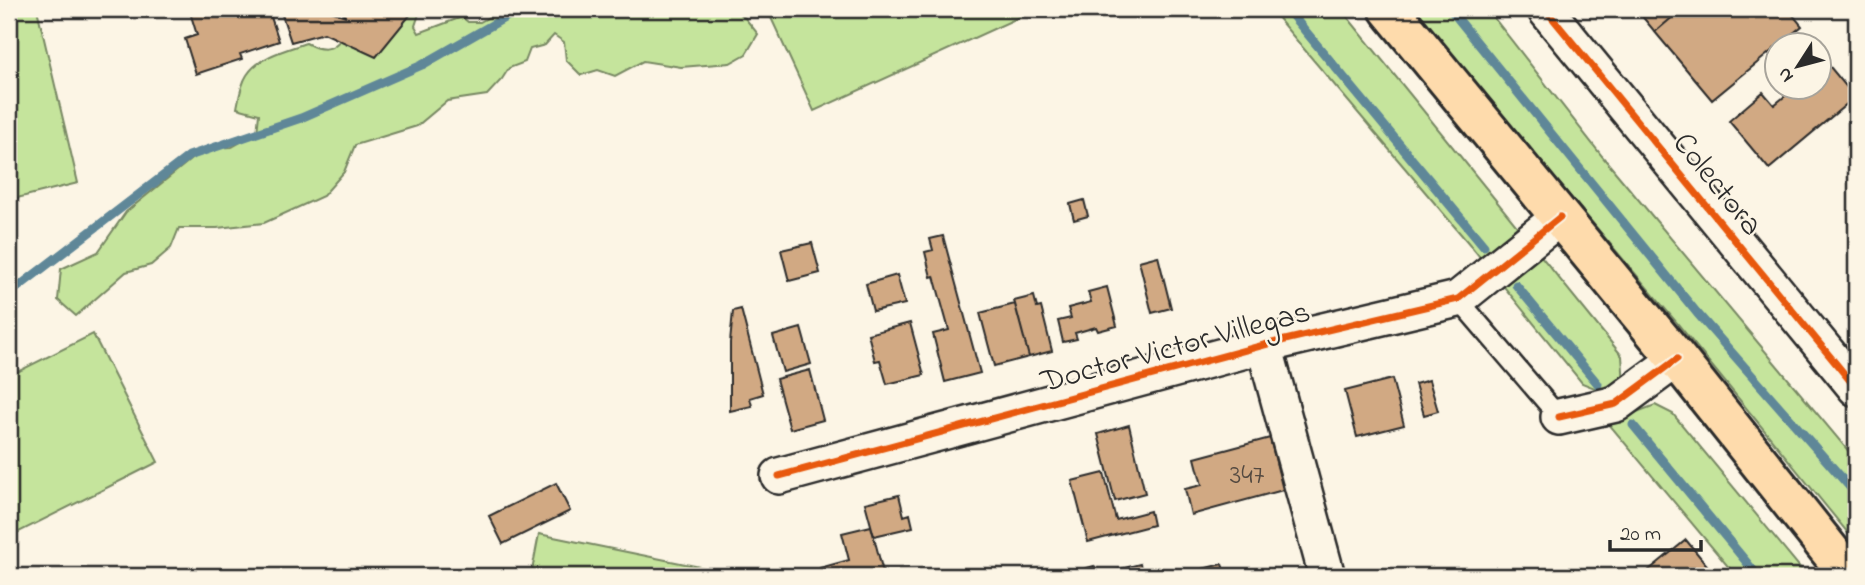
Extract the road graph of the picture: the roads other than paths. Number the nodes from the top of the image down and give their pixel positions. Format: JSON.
{"nodes":[{"id":1,"x":1389,"y":9,"type":"edge"},
{"id":2,"x":1545,"y":9,"type":"edge"},
{"id":3,"x":1560,"y":218,"type":"junction"},
{"id":4,"x":1458,"y":299,"type":"junction"},
{"id":5,"x":1264,"y":345,"type":"junction"},
{"id":6,"x":1677,"y":359,"type":"junction"},
{"id":7,"x":1856,"y":388,"type":"edge"},
{"id":8,"x":1559,"y":417,"type":"joint"},
{"id":9,"x":779,"y":476,"type":"dead end"},
{"id":10,"x":1326,"y":576,"type":"edge"},
{"id":11,"x":1850,"y":576,"type":"edge"}],
"edges":[{"from":1,"to":3,"type":"main road"},
{"from":2,"to":7,"type":"street","name":"Colectora"},
{"from":3,"to":4,"type":"street","name":"Doctor Victor Villegas"},
{"from":3,"to":6,"type":"main road"},
{"from":4,"to":5,"type":"street","name":"Doctor Victor Villegas"},
{"from":4,"to":8,"type":"lane"},
{"from":5,"to":9,"type":"street","name":"Doctor Victor Villegas"},
{"from":5,"to":10,"type":"street"},
{"from":6,"to":8,"type":"street"},
{"from":6,"to":11,"type":"main road"}]}
